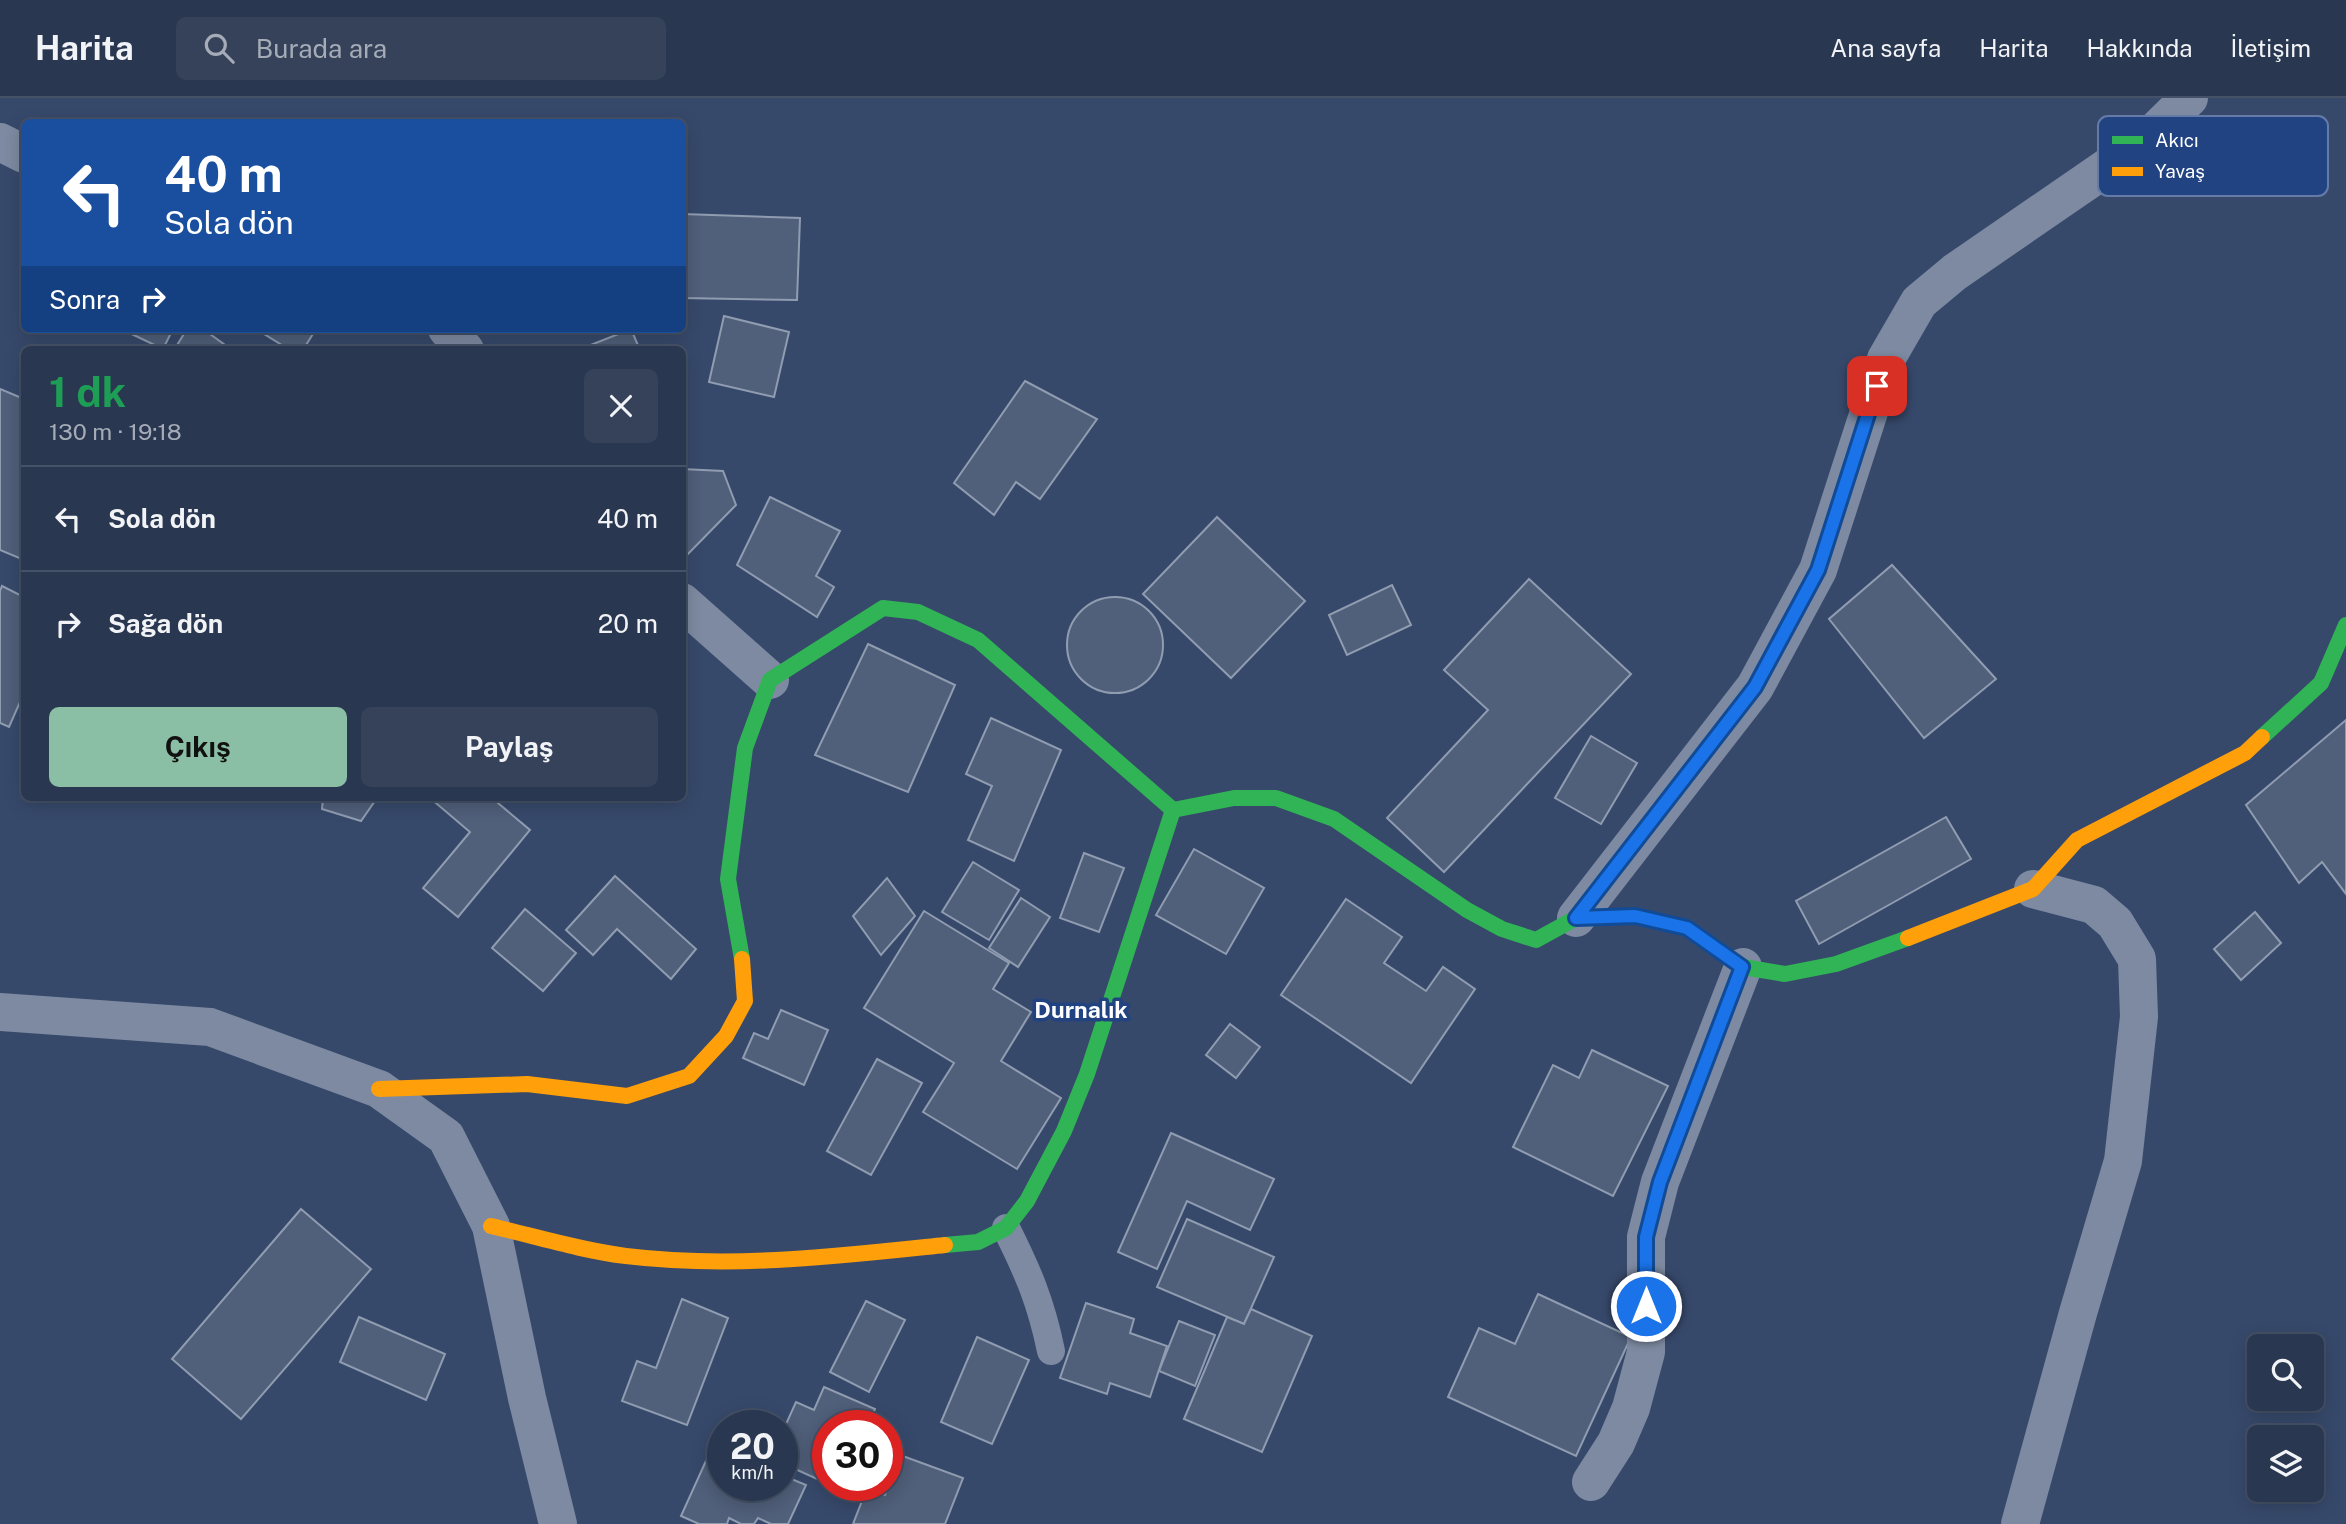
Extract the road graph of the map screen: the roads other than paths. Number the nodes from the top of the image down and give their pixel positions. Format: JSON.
{"nodes":[{"id":1,"x":2189,"y":98,"type":"edge"},
{"id":2,"x":2171,"y":116,"type":"edge"},
{"id":3,"x":0,"y":142,"type":"edge"},
{"id":4,"x":21,"y":152,"type":"edge"},
{"id":5,"x":2098,"y":174,"type":"edge"},
{"id":6,"x":686,"y":606,"type":"edge"},
{"id":7,"x":2346,"y":625,"type":"edge"},
{"id":8,"x":770,"y":680,"type":"junction"},
{"id":9,"x":1174,"y":810,"type":"junction"},
{"id":10,"x":2033,"y":889,"type":"junction"},
{"id":11,"x":1576,"y":918,"type":"junction"},
{"id":12,"x":1742,"y":967,"type":"junction"},
{"id":13,"x":0,"y":1012,"type":"edge"},
{"id":14,"x":379,"y":1089,"type":"junction"},
{"id":15,"x":491,"y":1226,"type":"junction"},
{"id":16,"x":1006,"y":1228,"type":"junction"},
{"id":17,"x":1051,"y":1351,"type":"dead end"},
{"id":18,"x":1591,"y":1482,"type":"dead end"},
{"id":19,"x":558,"y":1524,"type":"edge"},
{"id":20,"x":2020,"y":1524,"type":"edge"}],
"edges":[{"from":1,"to":2,"type":"street"},
{"from":3,"to":4,"type":"street"},
{"from":5,"to":11,"type":"street"},
{"from":6,"to":8,"type":"street"},
{"from":7,"to":10,"type":"street"},
{"from":8,"to":9,"type":"street"},
{"from":8,"to":14,"type":"street"},
{"from":9,"to":11,"type":"street"},
{"from":9,"to":16,"type":"street"},
{"from":10,"to":12,"type":"street"},
{"from":10,"to":20,"type":"street"},
{"from":11,"to":12,"type":"street"},
{"from":12,"to":18,"type":"street"},
{"from":13,"to":14,"type":"street"},
{"from":14,"to":15,"type":"street"},
{"from":15,"to":16,"type":"street"},
{"from":15,"to":19,"type":"street"},
{"from":16,"to":17,"type":"lane"}]}
